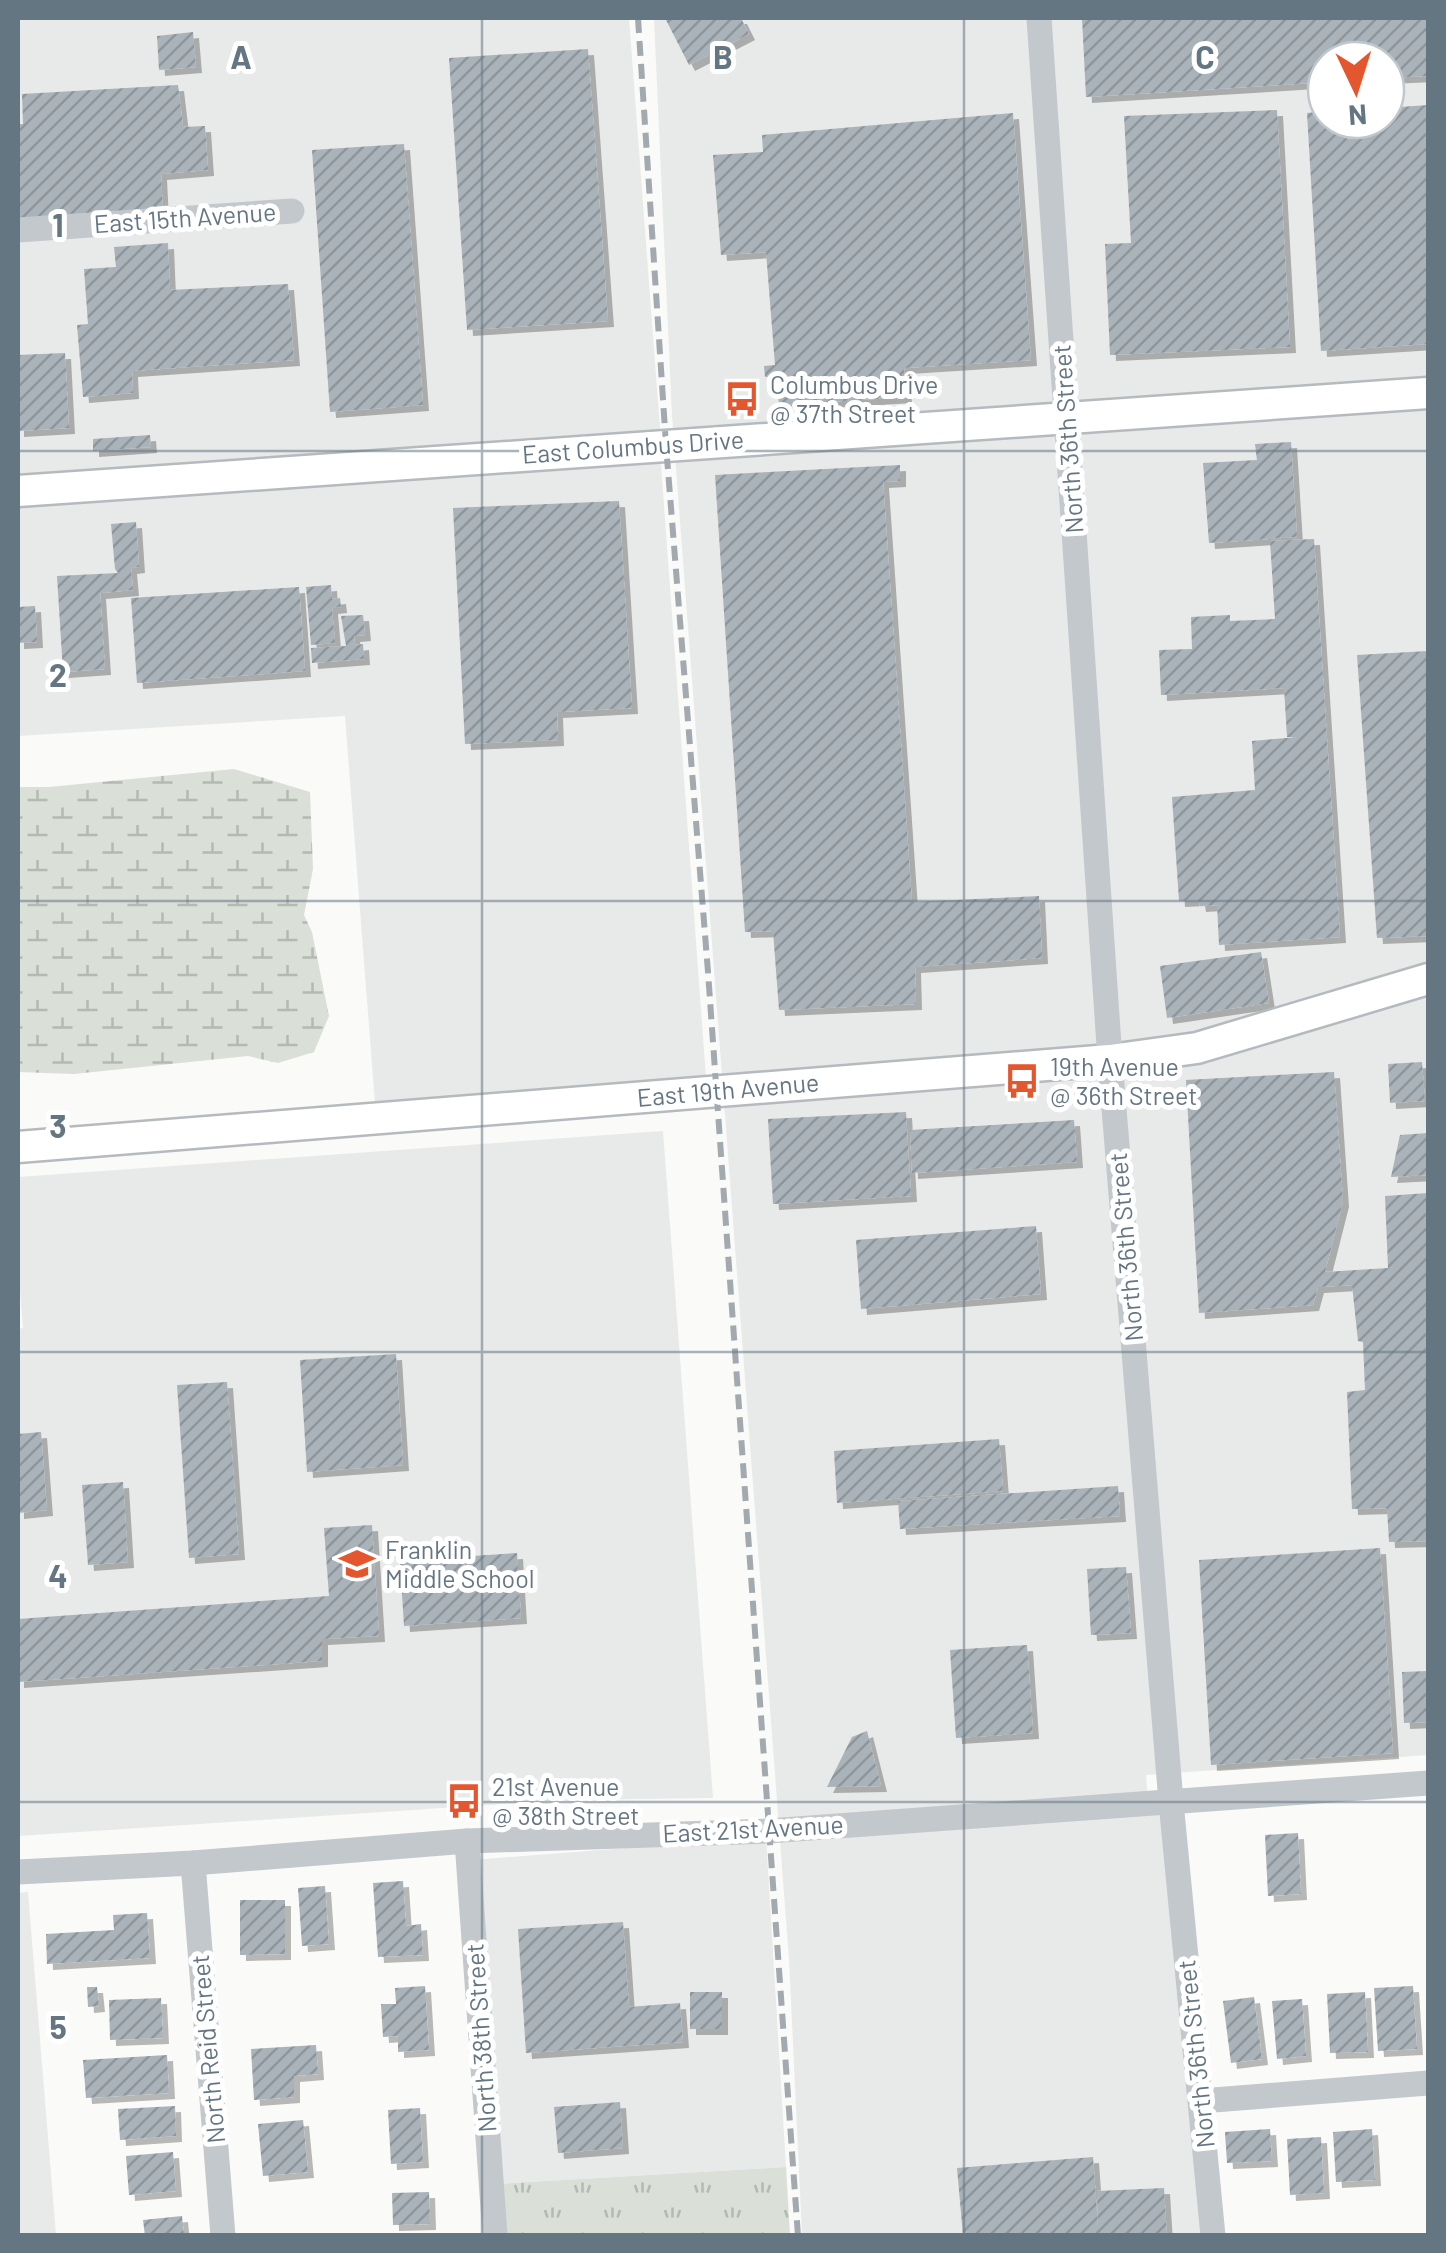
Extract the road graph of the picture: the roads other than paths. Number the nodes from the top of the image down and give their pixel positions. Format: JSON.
{"nodes":[{"id":1,"x":1039,"y":18,"type":"edge"},
{"id":2,"x":292,"y":211,"type":"dead end"},
{"id":3,"x":18,"y":230,"type":"edge"},
{"id":4,"x":1428,"y":393,"type":"edge"},
{"id":5,"x":1066,"y":416,"type":"junction"},
{"id":6,"x":18,"y":491,"type":"edge"},
{"id":7,"x":1428,"y":979,"type":"edge"},
{"id":8,"x":1110,"y":1060,"type":"junction"},
{"id":9,"x":18,"y":1147,"type":"edge"},
{"id":10,"x":1428,"y":1783,"type":"edge"},
{"id":11,"x":1171,"y":1802,"type":"junction"},
{"id":12,"x":467,"y":1841,"type":"junction"},
{"id":13,"x":194,"y":1863,"type":"junction"},
{"id":14,"x":18,"y":1872,"type":"edge"},
{"id":15,"x":1428,"y":2083,"type":"edge"},
{"id":16,"x":1202,"y":2101,"type":"junction"},
{"id":17,"x":223,"y":2236,"type":"edge"},
{"id":18,"x":495,"y":2236,"type":"edge"},
{"id":19,"x":1213,"y":2236,"type":"edge"}],
"edges":[{"from":1,"to":5,"type":"street","name":"North 36th Street"},
{"from":2,"to":3,"type":"street","name":"East 15th Avenue"},
{"from":4,"to":5,"type":"main road","name":"East Columbus Drive"},
{"from":5,"to":6,"type":"main road","name":"East Columbus Drive"},
{"from":5,"to":8,"type":"street","name":"North 36th Street"},
{"from":7,"to":8,"type":"main road","name":"East 19th Avenue"},
{"from":8,"to":9,"type":"main road","name":"East 19th Avenue"},
{"from":8,"to":11,"type":"street","name":"North 36th Street"},
{"from":10,"to":11,"type":"street","name":"East 21st Avenue"},
{"from":11,"to":12,"type":"street","name":"East 21st Avenue"},
{"from":11,"to":16,"type":"street","name":"North 36th Street"},
{"from":12,"to":13,"type":"street","name":"East 21st Avenue"},
{"from":12,"to":18,"type":"street","name":"North 38th Street"},
{"from":13,"to":14,"type":"street","name":"East 21st Avenue"},
{"from":13,"to":17,"type":"street","name":"North Reid Street"},
{"from":15,"to":16,"type":"street"},
{"from":16,"to":19,"type":"street","name":"North 36th Street"}]}
